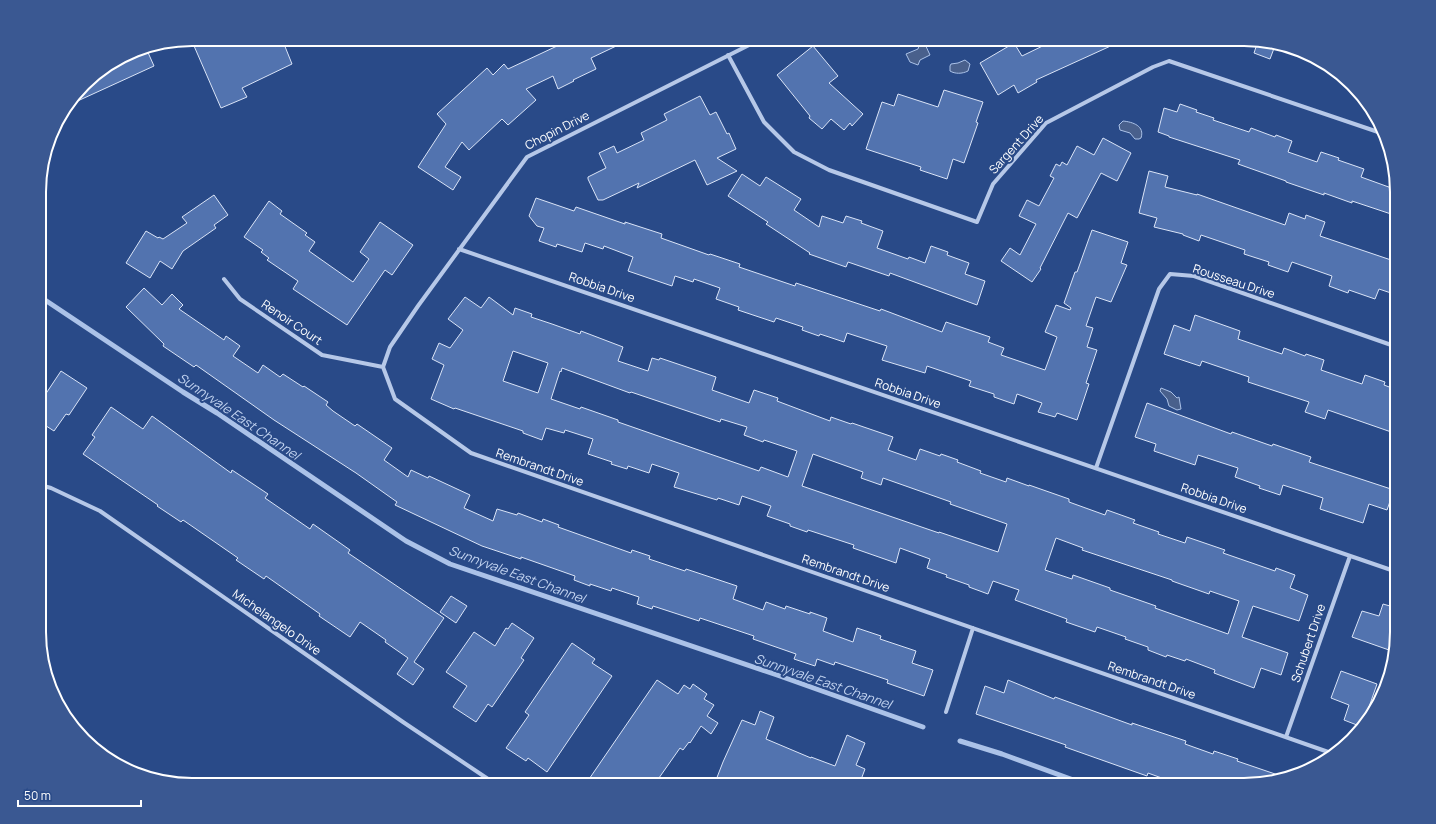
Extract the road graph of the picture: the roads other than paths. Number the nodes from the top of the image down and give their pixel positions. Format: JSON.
{"nodes":[{"id":1,"x":747,"y":46,"type":"edge"},
{"id":2,"x":728,"y":55,"type":"junction"},
{"id":3,"x":1377,"y":132,"type":"edge"},
{"id":4,"x":460,"y":249,"type":"junction"},
{"id":5,"x":224,"y":279,"type":"dead end"},
{"id":6,"x":1390,"y":346,"type":"edge"},
{"id":7,"x":383,"y":367,"type":"junction"},
{"id":8,"x":1096,"y":468,"type":"junction"},
{"id":9,"x":46,"y":487,"type":"edge"},
{"id":10,"x":1350,"y":556,"type":"junction"},
{"id":11,"x":1390,"y":570,"type":"edge"},
{"id":12,"x":973,"y":628,"type":"junction"},
{"id":13,"x":946,"y":712,"type":"dead end"},
{"id":14,"x":1286,"y":737,"type":"junction"},
{"id":15,"x":1327,"y":752,"type":"edge"},
{"id":16,"x":487,"y":778,"type":"edge"}],
"edges":[{"from":1,"to":2,"type":"street","name":"Chopin Drive"},
{"from":2,"to":3,"type":"street","name":"Sargent Drive"},
{"from":2,"to":4,"type":"street","name":"Chopin Drive"},
{"from":4,"to":7,"type":"street","name":"Chopin Drive"},
{"from":4,"to":8,"type":"street","name":"Robbia Drive"},
{"from":5,"to":7,"type":"street","name":"Renoir Court"},
{"from":6,"to":8,"type":"street","name":"Rousseau Drive"},
{"from":7,"to":12,"type":"street","name":"Rembrandt Drive"},
{"from":8,"to":10,"type":"street","name":"Robbia Drive"},
{"from":9,"to":16,"type":"street","name":"Michelangelo Drive"},
{"from":10,"to":11,"type":"street","name":"Robbia Drive"},
{"from":10,"to":14,"type":"street","name":"Schubert Drive"},
{"from":12,"to":13,"type":"street"},
{"from":12,"to":14,"type":"street","name":"Rembrandt Drive"},
{"from":14,"to":15,"type":"street","name":"Rembrandt Drive"}]}
